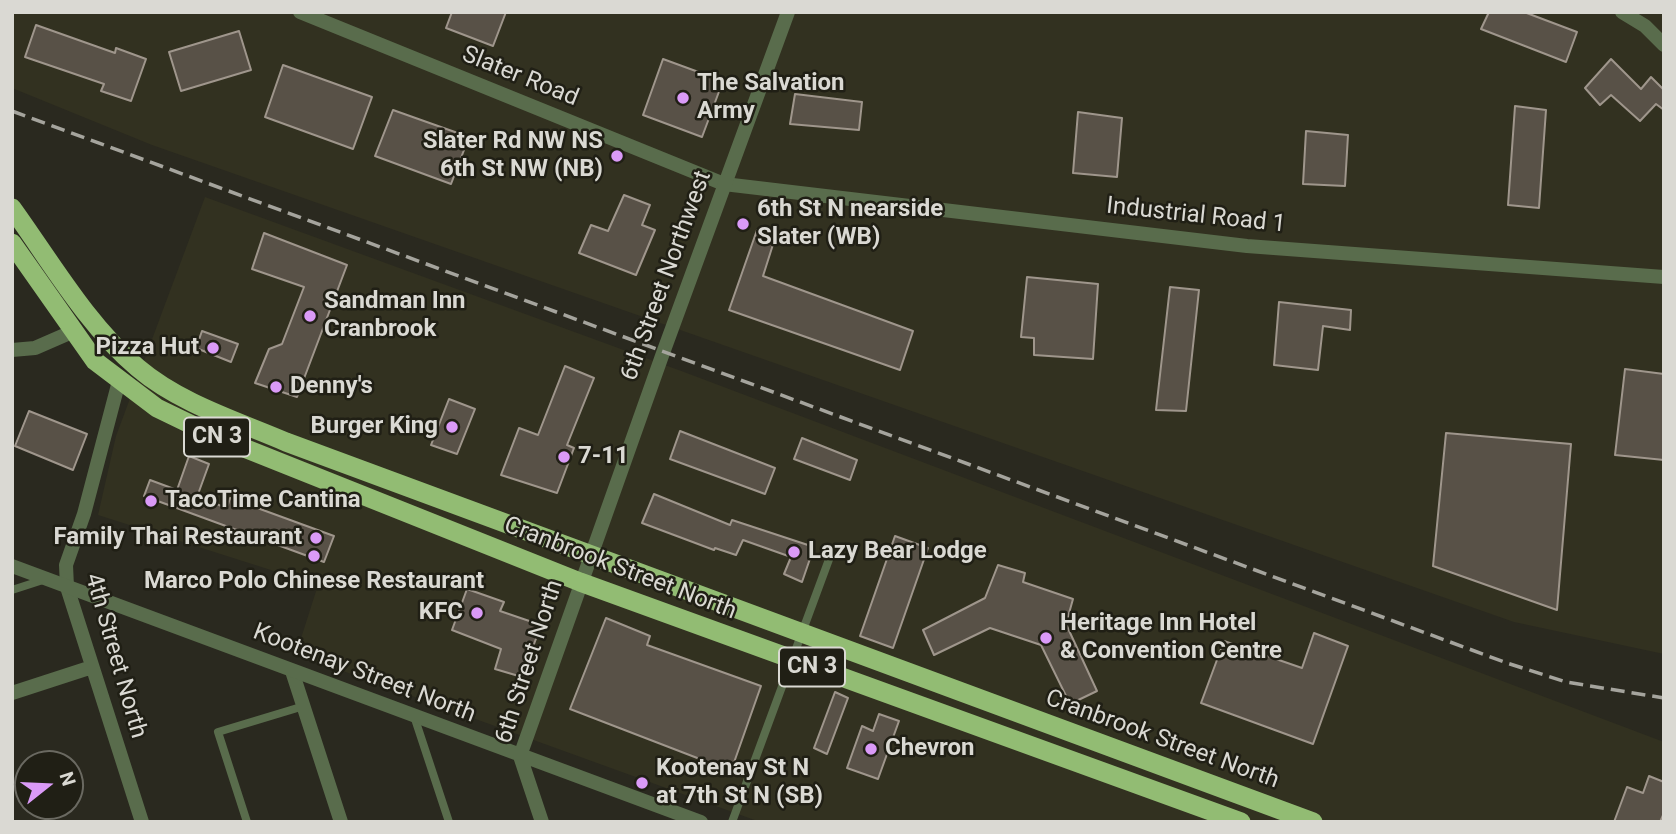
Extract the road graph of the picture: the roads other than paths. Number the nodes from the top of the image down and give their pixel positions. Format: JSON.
{"nodes":[{"id":1,"x":300,"y":12,"type":"edge"},
{"id":2,"x":788,"y":12,"type":"edge"},
{"id":3,"x":1622,"y":12,"type":"edge"},
{"id":4,"x":1664,"y":45,"type":"edge"},
{"id":5,"x":724,"y":184,"type":"junction"},
{"id":6,"x":12,"y":208,"type":"edge"},
{"id":7,"x":12,"y":243,"type":"edge"},
{"id":8,"x":1664,"y":277,"type":"edge"},
{"id":9,"x":74,"y":331,"type":"junction"},
{"id":10,"x":106,"y":337,"type":"junction"},
{"id":11,"x":12,"y":350,"type":"edge"},
{"id":12,"x":119,"y":382,"type":"junction"},
{"id":13,"x":831,"y":554,"type":"dead end"},
{"id":14,"x":590,"y":555,"type":"junction"},
{"id":15,"x":12,"y":566,"type":"edge"},
{"id":16,"x":48,"y":578,"type":"junction"},
{"id":17,"x":580,"y":582,"type":"junction"},
{"id":18,"x":67,"y":587,"type":"junction"},
{"id":19,"x":12,"y":590,"type":"edge"},
{"id":20,"x":803,"y":634,"type":"junction"},
{"id":21,"x":792,"y":659,"type":"junction"},
{"id":22,"x":92,"y":667,"type":"junction"},
{"id":23,"x":292,"y":671,"type":"junction"},
{"id":24,"x":12,"y":693,"type":"edge"},
{"id":25,"x":304,"y":706,"type":"junction"},
{"id":26,"x":414,"y":716,"type":"junction"},
{"id":27,"x":520,"y":756,"type":"junction"},
{"id":28,"x":142,"y":822,"type":"edge"},
{"id":29,"x":247,"y":822,"type":"edge"},
{"id":30,"x":341,"y":822,"type":"edge"},
{"id":31,"x":449,"y":822,"type":"edge"},
{"id":32,"x":542,"y":822,"type":"edge"},
{"id":33,"x":701,"y":822,"type":"edge"},
{"id":34,"x":732,"y":822,"type":"edge"},
{"id":35,"x":1241,"y":822,"type":"edge"},
{"id":36,"x":1313,"y":822,"type":"edge"}],
"edges":[{"from":1,"to":5,"type":"street","name":"Slater Road"},
{"from":2,"to":5,"type":"street","name":"6th Street Northwest"},
{"from":3,"to":4,"type":"street"},
{"from":5,"to":8,"type":"street","name":"Industrial Road 1"},
{"from":5,"to":14,"type":"street","name":"6th Street Northwest"},
{"from":6,"to":10,"type":"highway","number":"CN 3"},
{"from":7,"to":9,"type":"highway","number":"CN 3"},
{"from":9,"to":10,"type":"highway"},
{"from":9,"to":11,"type":"street"},
{"from":9,"to":12,"type":"highway","name":"Cranbrook Street North","number":"CN 3"},
{"from":10,"to":14,"type":"highway","name":"Cranbrook Street North","number":"CN 3"},
{"from":12,"to":17,"type":"highway","name":"Cranbrook Street North","number":"CN 3"},
{"from":12,"to":18,"type":"street","name":"4th Street North"},
{"from":13,"to":20,"type":"lane"},
{"from":14,"to":17,"type":"street","name":"6th Street North"},
{"from":14,"to":20,"type":"highway","name":"Cranbrook Street North","number":"CN 3"},
{"from":15,"to":16,"type":"street","name":"Kootenay Street North"},
{"from":16,"to":18,"type":"street","name":"Kootenay Street North"},
{"from":16,"to":19,"type":"lane"},
{"from":17,"to":21,"type":"highway","name":"Cranbrook Street North","number":"CN 3"},
{"from":17,"to":27,"type":"street","name":"6th Street North"},
{"from":18,"to":22,"type":"street","name":"4th Street North"},
{"from":18,"to":23,"type":"street","name":"Kootenay Street North"},
{"from":20,"to":21,"type":"lane"},
{"from":20,"to":36,"type":"highway","name":"Cranbrook Street North","number":"CN 3"},
{"from":21,"to":34,"type":"lane"},
{"from":21,"to":35,"type":"highway","name":"Cranbrook Street North","number":"CN 3"},
{"from":22,"to":24,"type":"street"},
{"from":22,"to":28,"type":"street","name":"4th Street North"},
{"from":23,"to":25,"type":"street"},
{"from":23,"to":26,"type":"street","name":"Kootenay Street North"},
{"from":25,"to":29,"type":"lane"},
{"from":25,"to":30,"type":"street"},
{"from":26,"to":27,"type":"street","name":"Kootenay Street North"},
{"from":26,"to":31,"type":"lane"},
{"from":27,"to":32,"type":"street","name":"6th Street North"},
{"from":27,"to":33,"type":"street","name":"Kootenay Street North"}]}
